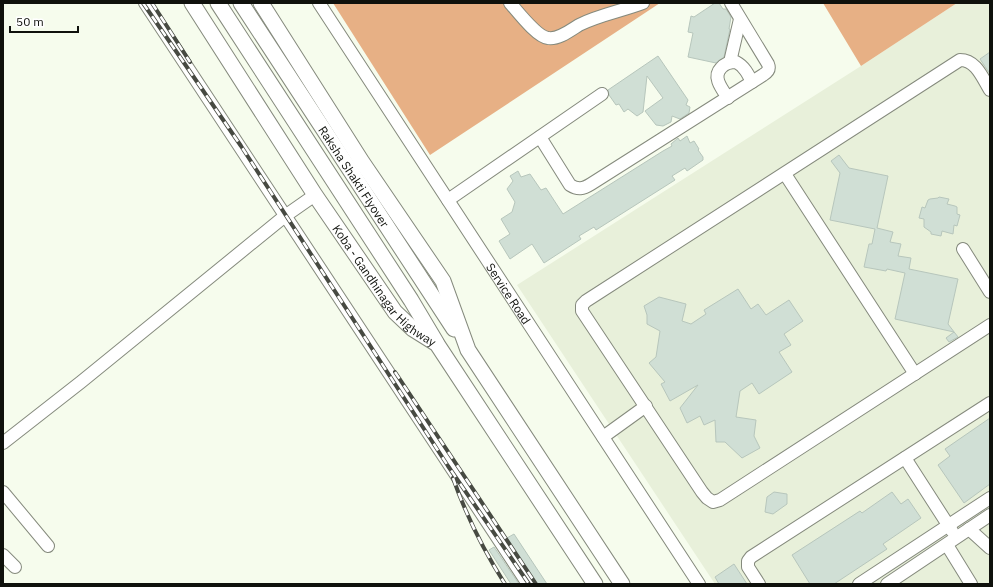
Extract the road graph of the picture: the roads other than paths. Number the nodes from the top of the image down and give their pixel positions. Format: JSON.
{"nodes":[{"id":1,"x":146,"y":3,"type":"edge"},
{"id":2,"x":192,"y":3,"type":"edge"},
{"id":3,"x":218,"y":3,"type":"edge"},
{"id":4,"x":241,"y":3,"type":"edge"},
{"id":5,"x":261,"y":3,"type":"edge"},
{"id":6,"x":319,"y":3,"type":"edge"},
{"id":7,"x":510,"y":3,"type":"edge"},
{"id":8,"x":643,"y":3,"type":"edge"},
{"id":9,"x":730,"y":3,"type":"edge"},
{"id":10,"x":740,"y":19,"type":"junction"},
{"id":11,"x":730,"y":62,"type":"junction"},
{"id":12,"x":752,"y":82,"type":"junction"},
{"id":13,"x":990,"y":90,"type":"edge"},
{"id":14,"x":602,"y":94,"type":"dead end"},
{"id":15,"x":728,"y":98,"type":"junction"},
{"id":16,"x":540,"y":138,"type":"junction"},
{"id":17,"x":785,"y":174,"type":"junction"},
{"id":18,"x":315,"y":195,"type":"junction"},
{"id":19,"x":448,"y":200,"type":"junction"},
{"id":20,"x":285,"y":216,"type":"junction"},
{"id":21,"x":963,"y":249,"type":"dead end"},
{"id":22,"x":990,"y":292,"type":"edge"},
{"id":23,"x":990,"y":325,"type":"edge"},
{"id":24,"x":437,"y":344,"type":"junction"},
{"id":25,"x":468,"y":350,"type":"junction"},
{"id":26,"x":915,"y":374,"type":"junction"},
{"id":27,"x":990,"y":403,"type":"edge"},
{"id":28,"x":646,"y":406,"type":"junction"},
{"id":29,"x":603,"y":437,"type":"junction"},
{"id":30,"x":3,"y":443,"type":"edge"},
{"id":31,"x":905,"y":458,"type":"junction"},
{"id":32,"x":3,"y":492,"type":"edge"},
{"id":33,"x":990,"y":498,"type":"edge"},
{"id":34,"x":990,"y":515,"type":"edge"},
{"id":35,"x":948,"y":525,"type":"junction"},
{"id":36,"x":969,"y":529,"type":"junction"},
{"id":37,"x":951,"y":541,"type":"junction"},
{"id":38,"x":48,"y":546,"type":"dead end"},
{"id":39,"x":990,"y":548,"type":"edge"},
{"id":40,"x":3,"y":555,"type":"edge"},
{"id":41,"x":15,"y":567,"type":"dead end"},
{"id":42,"x":528,"y":584,"type":"edge"},
{"id":43,"x":595,"y":584,"type":"edge"},
{"id":44,"x":622,"y":584,"type":"edge"},
{"id":45,"x":699,"y":584,"type":"edge"},
{"id":46,"x":759,"y":584,"type":"edge"},
{"id":47,"x":859,"y":584,"type":"edge"},
{"id":48,"x":887,"y":584,"type":"edge"},
{"id":49,"x":971,"y":584,"type":"edge"}],
"edges":[{"from":1,"to":20,"type":"street"},
{"from":2,"to":18,"type":"main road","name":"Koba - Gandhinagar Highway"},
{"from":3,"to":24,"type":"main road","name":"Raksha Shakti Flyover"},
{"from":4,"to":25,"type":"main road","name":"Raksha Shakti Flyover"},
{"from":5,"to":25,"type":"main road"},
{"from":6,"to":19,"type":"street","name":"Service Road"},
{"from":7,"to":8,"type":"street"},
{"from":9,"to":10,"type":"street"},
{"from":10,"to":11,"type":"street"},
{"from":10,"to":12,"type":"street"},
{"from":11,"to":12,"type":"street"},
{"from":11,"to":15,"type":"street"},
{"from":12,"to":15,"type":"street"},
{"from":13,"to":17,"type":"street"},
{"from":14,"to":16,"type":"street"},
{"from":15,"to":16,"type":"street"},
{"from":16,"to":19,"type":"street"},
{"from":17,"to":26,"type":"street"},
{"from":17,"to":28,"type":"street"},
{"from":18,"to":20,"type":"street"},
{"from":18,"to":24,"type":"main road","name":"Koba - Gandhinagar Highway"},
{"from":19,"to":29,"type":"street","name":"Service Road"},
{"from":20,"to":30,"type":"street"},
{"from":20,"to":42,"type":"street"},
{"from":21,"to":22,"type":"street"},
{"from":23,"to":26,"type":"street"},
{"from":24,"to":43,"type":"main road","name":"Koba - Gandhinagar Highway"},
{"from":25,"to":44,"type":"main road"},
{"from":26,"to":28,"type":"street"},
{"from":27,"to":31,"type":"street"},
{"from":28,"to":29,"type":"street"},
{"from":29,"to":45,"type":"street","name":"Service Road"},
{"from":31,"to":35,"type":"street"},
{"from":31,"to":46,"type":"street"},
{"from":32,"to":38,"type":"street"},
{"from":33,"to":35,"type":"street"},
{"from":34,"to":36,"type":"street"},
{"from":35,"to":37,"type":"street"},
{"from":35,"to":47,"type":"street"},
{"from":36,"to":37,"type":"street"},
{"from":36,"to":39,"type":"street"},
{"from":37,"to":48,"type":"street"},
{"from":37,"to":49,"type":"street"},
{"from":40,"to":41,"type":"street"}]}
